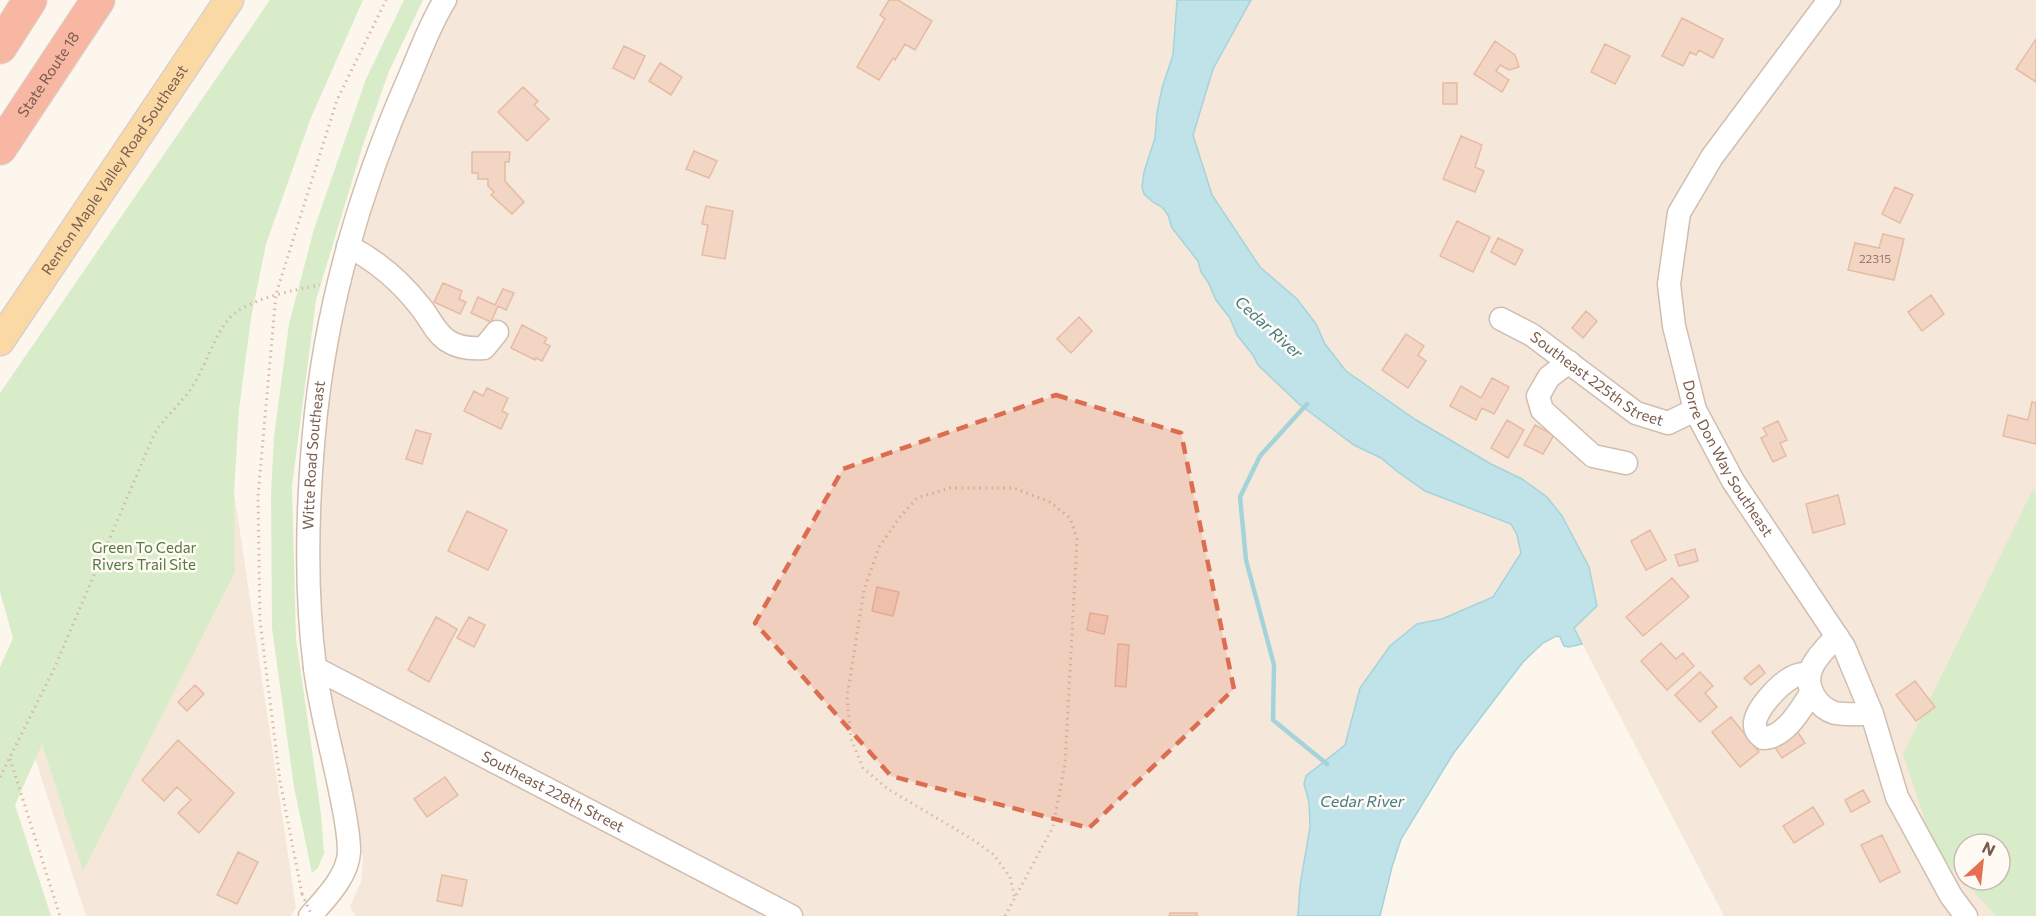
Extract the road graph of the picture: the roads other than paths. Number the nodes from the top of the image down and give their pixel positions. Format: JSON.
{"nodes":[{"id":1,"x":28,"y":0,"type":"edge"},
{"id":2,"x":98,"y":0,"type":"edge"},
{"id":3,"x":229,"y":0,"type":"edge"},
{"id":4,"x":445,"y":0,"type":"edge"},
{"id":5,"x":1829,"y":0,"type":"edge"},
{"id":6,"x":0,"y":32,"type":"edge"},
{"id":7,"x":0,"y":47,"type":"edge"},
{"id":8,"x":0,"y":148,"type":"edge"},
{"id":9,"x":348,"y":246,"type":"junction"},
{"id":10,"x":1501,"y":318,"type":"dead end"},
{"id":11,"x":497,"y":332,"type":"dead end"},
{"id":12,"x":0,"y":340,"type":"edge"},
{"id":13,"x":1569,"y":362,"type":"junction"},
{"id":14,"x":1695,"y":410,"type":"junction"},
{"id":15,"x":1626,"y":463,"type":"dead end"},
{"id":16,"x":1837,"y":636,"type":"junction"},
{"id":17,"x":315,"y":668,"type":"junction"},
{"id":18,"x":1872,"y":714,"type":"junction"},
{"id":19,"x":311,"y":916,"type":"edge"},
{"id":20,"x":791,"y":916,"type":"edge"},
{"id":21,"x":1966,"y":916,"type":"edge"}],
"edges":[{"from":1,"to":6,"type":"highway"},
{"from":1,"to":7,"type":"highway"},
{"from":2,"to":8,"type":"highway","name":"State Route 18"},
{"from":3,"to":12,"type":"main road","name":"Renton Maple Valley Road Southeast"},
{"from":4,"to":9,"type":"street","name":"Witte Road Southeast"},
{"from":5,"to":14,"type":"street","name":"Dorre Don Way Southeast"},
{"from":9,"to":11,"type":"street"},
{"from":9,"to":17,"type":"street","name":"Witte Road Southeast"},
{"from":10,"to":13,"type":"street","name":"Southeast 225th Street"},
{"from":13,"to":14,"type":"street","name":"Southeast 225th Street"},
{"from":13,"to":15,"type":"street"},
{"from":14,"to":16,"type":"street","name":"Dorre Don Way Southeast"},
{"from":16,"to":18,"type":"street","name":"Dorre Don Way Southeast"},
{"from":16,"to":18,"type":"street"},
{"from":17,"to":19,"type":"street","name":"Witte Road Southeast"},
{"from":17,"to":20,"type":"street","name":"Southeast 228th Street"},
{"from":18,"to":21,"type":"street","name":"Dorre Don Way Southeast"}]}
